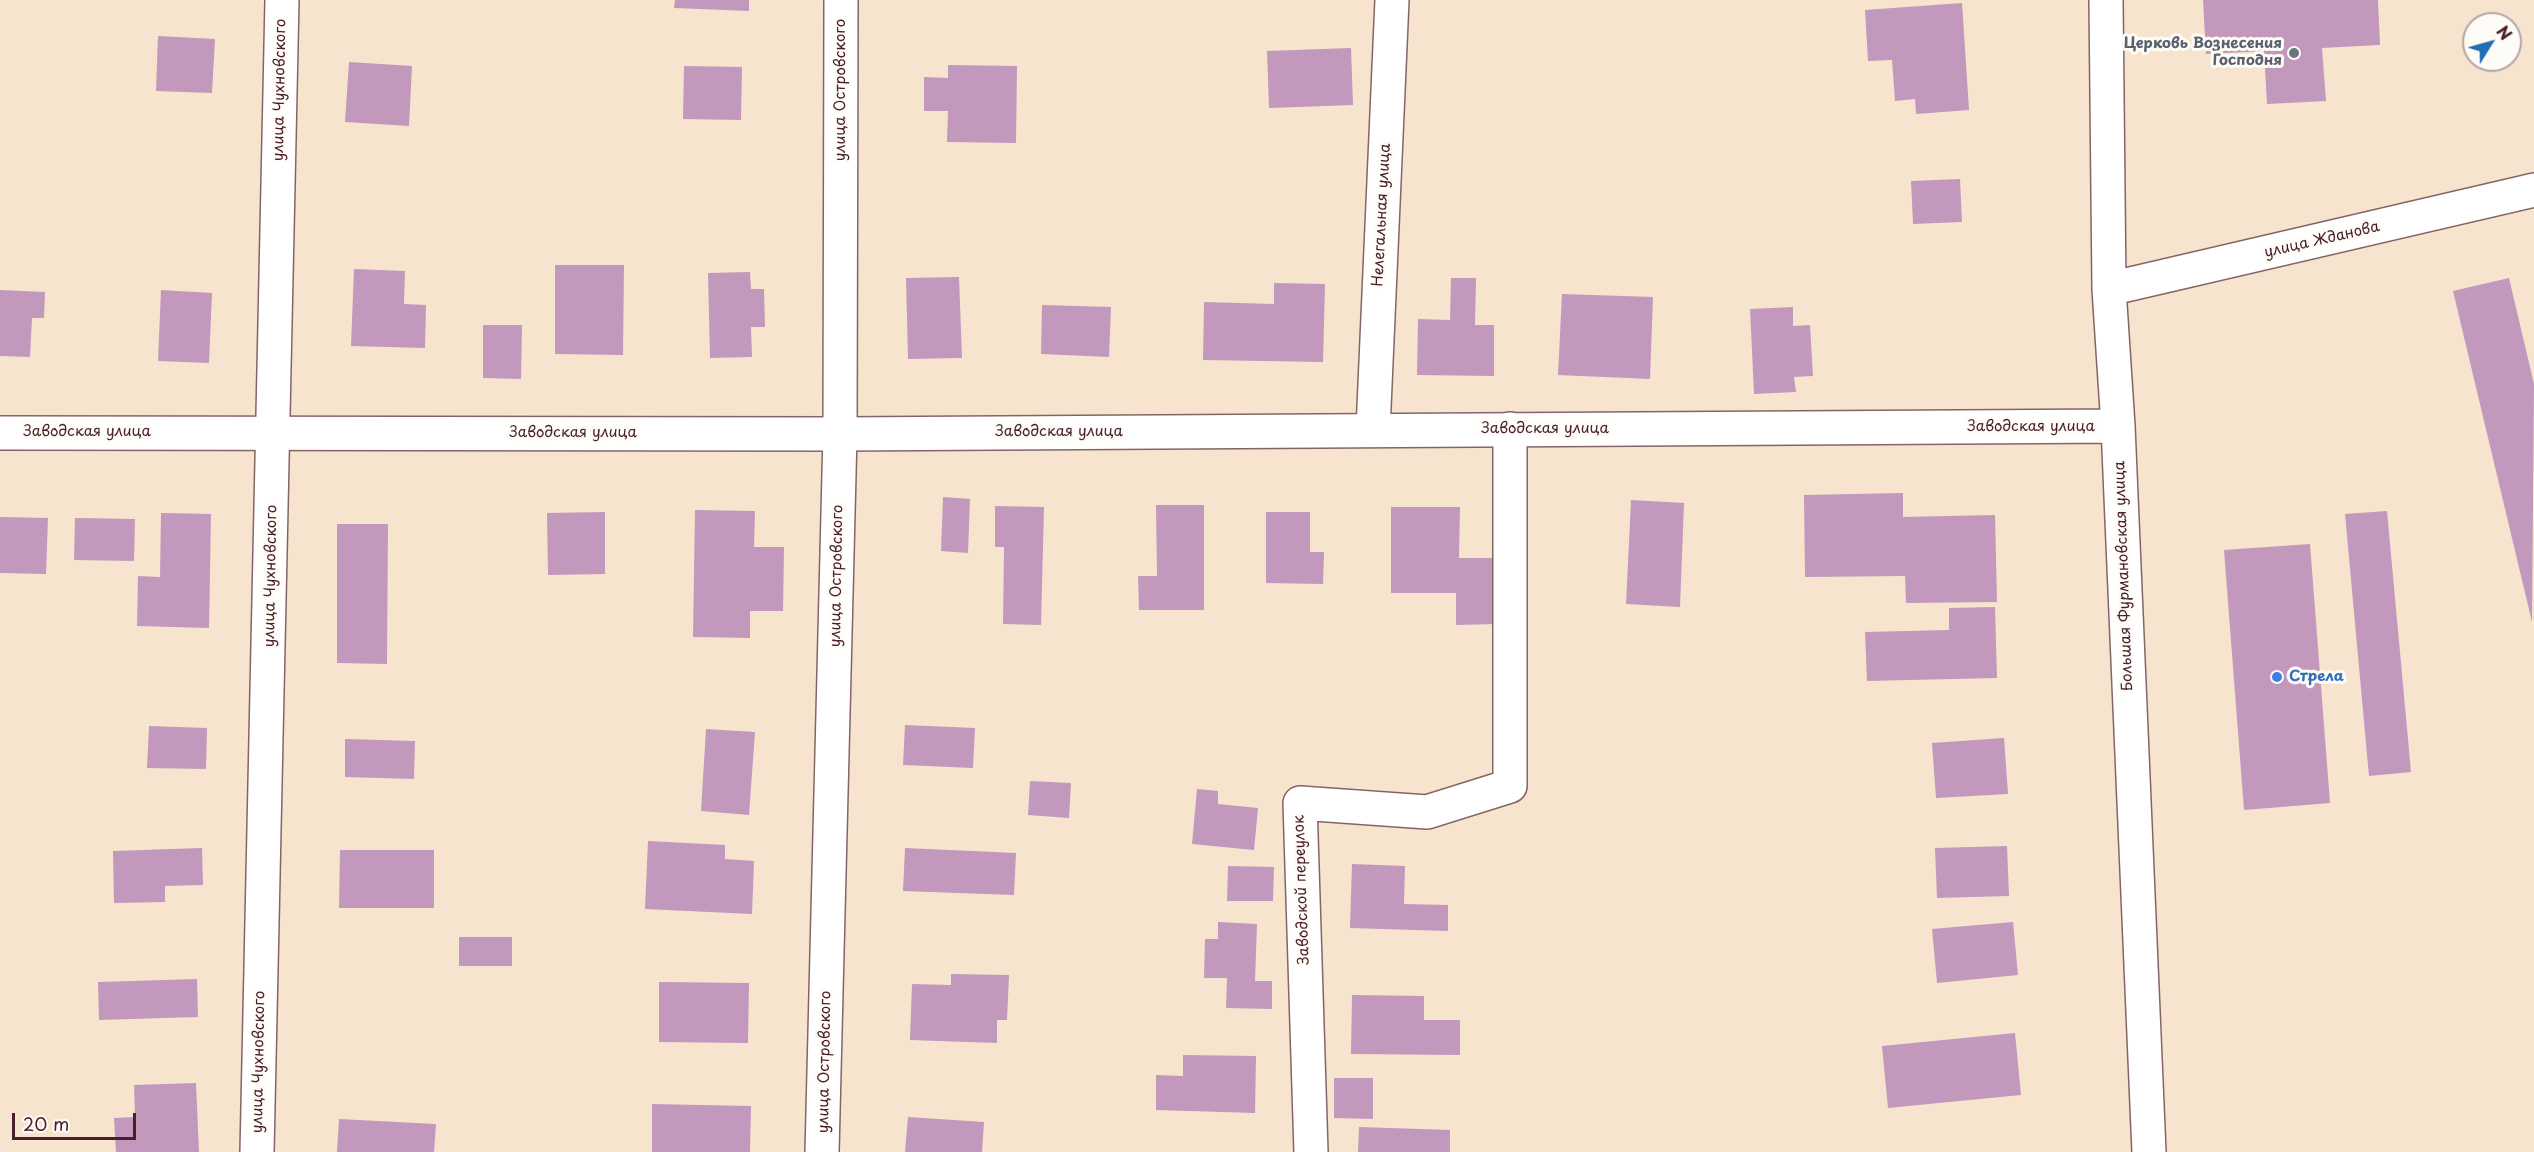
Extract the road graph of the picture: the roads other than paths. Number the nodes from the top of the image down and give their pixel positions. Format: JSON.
{"nodes":[{"id":1,"x":282,"y":0,"type":"edge"},
{"id":2,"x":841,"y":0,"type":"edge"},
{"id":3,"x":1392,"y":0,"type":"edge"},
{"id":4,"x":2106,"y":0,"type":"edge"},
{"id":5,"x":2534,"y":190,"type":"edge"},
{"id":6,"x":2109,"y":289,"type":"junction"},
{"id":7,"x":2118,"y":426,"type":"junction"},
{"id":8,"x":1510,"y":429,"type":"junction"},
{"id":9,"x":1372,"y":430,"type":"junction"},
{"id":10,"x":274,"y":432,"type":"junction"},
{"id":11,"x":0,"y":433,"type":"edge"},
{"id":12,"x":840,"y":434,"type":"junction"},
{"id":13,"x":257,"y":1152,"type":"edge"},
{"id":14,"x":822,"y":1152,"type":"edge"},
{"id":15,"x":1311,"y":1152,"type":"edge"},
{"id":16,"x":2149,"y":1152,"type":"edge"}],
"edges":[{"from":1,"to":10,"type":"street","name":"улица Чухновского"},
{"from":2,"to":12,"type":"street","name":"улица Островского"},
{"from":3,"to":9,"type":"street","name":"Нелегальная улица"},
{"from":4,"to":6,"type":"street","name":"Большая Фурмановская улица"},
{"from":5,"to":6,"type":"street","name":"улица Жданова"},
{"from":6,"to":7,"type":"street","name":"Большая Фурмановская улица"},
{"from":7,"to":8,"type":"street","name":"Заводская улица"},
{"from":7,"to":16,"type":"street","name":"Большая Фурмановская улица"},
{"from":8,"to":9,"type":"street","name":"Заводская улица"},
{"from":8,"to":15,"type":"street","name":"Заводской переулок"},
{"from":9,"to":12,"type":"street","name":"Заводская улица"},
{"from":10,"to":11,"type":"street","name":"Заводская улица"},
{"from":10,"to":12,"type":"street","name":"Заводская улица"},
{"from":10,"to":13,"type":"street","name":"улица Чухновского"},
{"from":12,"to":14,"type":"street","name":"улица Островского"}]}
